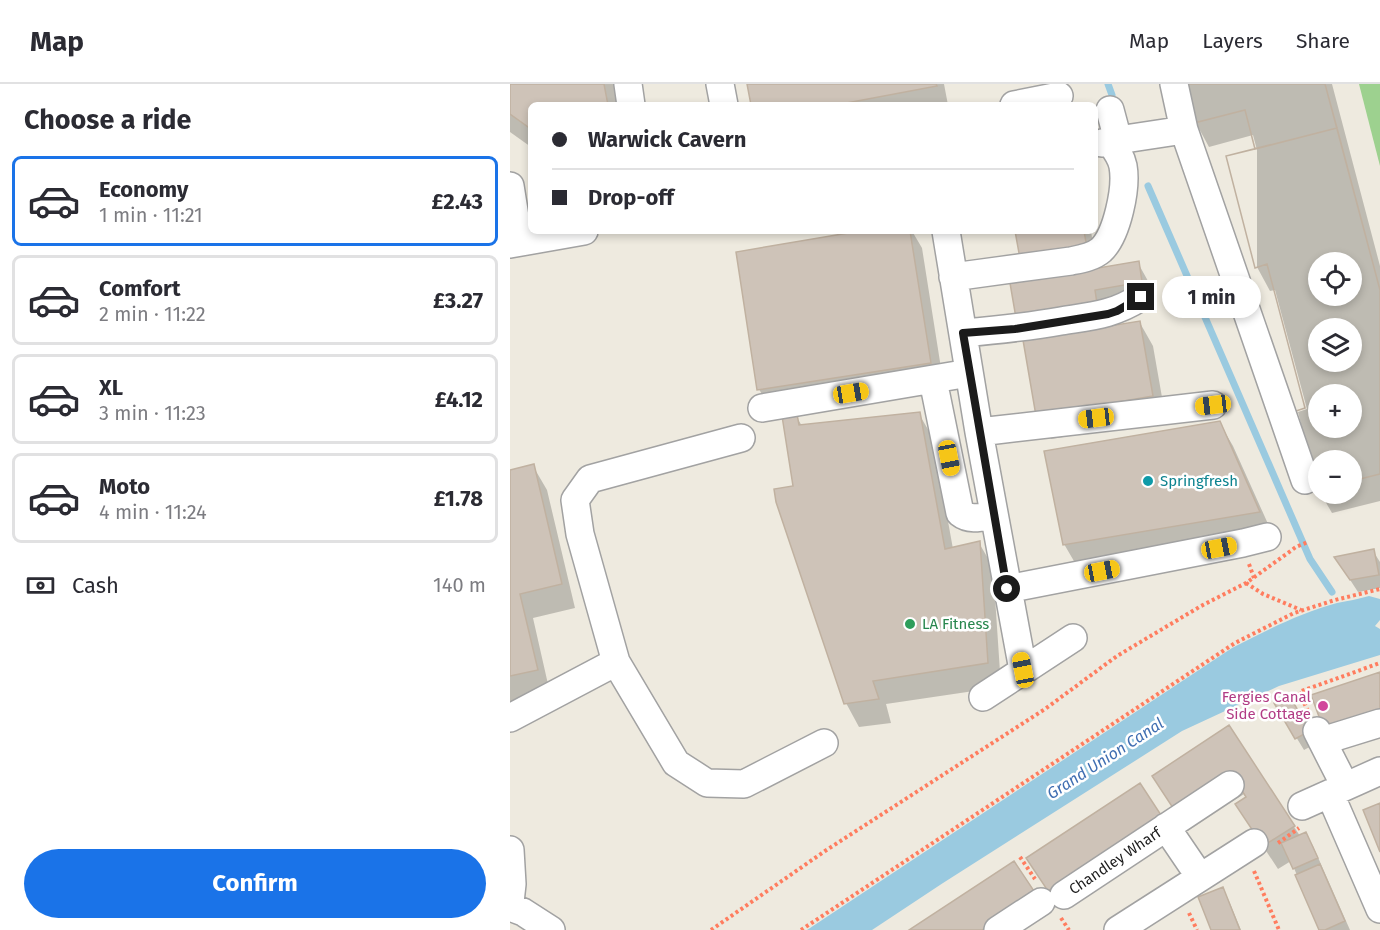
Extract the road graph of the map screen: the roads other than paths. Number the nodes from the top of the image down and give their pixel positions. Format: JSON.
{"nodes":[{"id":1,"x":628,"y":84,"type":"edge"},
{"id":2,"x":720,"y":84,"type":"edge"},
{"id":3,"x":1174,"y":84,"type":"edge"},
{"id":4,"x":1059,"y":96,"type":"dead end"},
{"id":5,"x":631,"y":102,"type":"edge"},
{"id":6,"x":723,"y":102,"type":"edge"},
{"id":7,"x":1029,"y":102,"type":"edge"},
{"id":8,"x":1110,"y":110,"type":"dead end"},
{"id":9,"x":1185,"y":130,"type":"junction"},
{"id":10,"x":1108,"y":142,"type":"edge"},
{"id":11,"x":510,"y":186,"type":"edge"},
{"id":12,"x":566,"y":234,"type":"edge"},
{"id":13,"x":946,"y":234,"type":"edge"},
{"id":14,"x":514,"y":243,"type":"edge"},
{"id":15,"x":953,"y":277,"type":"junction"},
{"id":16,"x":1141,"y":297,"type":"dead end"},
{"id":17,"x":963,"y":333,"type":"junction"},
{"id":18,"x":969,"y":374,"type":"junction"},
{"id":19,"x":933,"y":380,"type":"junction"},
{"id":20,"x":1213,"y":405,"type":"dead end"},
{"id":21,"x":762,"y":408,"type":"dead end"},
{"id":22,"x":979,"y":432,"type":"junction"},
{"id":23,"x":741,"y":438,"type":"dead end"},
{"id":24,"x":1305,"y":480,"type":"dead end"},
{"id":25,"x":994,"y":516,"type":"junction"},
{"id":26,"x":1267,"y":537,"type":"dead end"},
{"id":27,"x":1007,"y":589,"type":"junction"},
{"id":28,"x":1073,"y":638,"type":"dead end"},
{"id":29,"x":616,"y":662,"type":"junction"},
{"id":30,"x":1023,"y":670,"type":"junction"},
{"id":31,"x":983,"y":697,"type":"dead end"},
{"id":32,"x":510,"y":718,"type":"edge"},
{"id":33,"x":1380,"y":723,"type":"edge"},
{"id":34,"x":824,"y":744,"type":"dead end"},
{"id":35,"x":1230,"y":785,"type":"dead end"},
{"id":36,"x":1350,"y":787,"type":"edge"},
{"id":37,"x":1302,"y":806,"type":"dead end"},
{"id":38,"x":1170,"y":832,"type":"junction"},
{"id":39,"x":510,"y":850,"type":"edge"},
{"id":40,"x":1260,"y":850,"type":"road end"},
{"id":41,"x":1200,"y":877,"type":"junction"},
{"id":42,"x":510,"y":902,"type":"edge"},
{"id":43,"x":510,"y":907,"type":"edge"},
{"id":44,"x":1380,"y":909,"type":"edge"},
{"id":45,"x":551,"y":930,"type":"edge"},
{"id":46,"x":998,"y":930,"type":"edge"},
{"id":47,"x":1118,"y":930,"type":"edge"}],
"edges":[{"from":1,"to":5,"type":"street"},
{"from":2,"to":6,"type":"street"},
{"from":3,"to":9,"type":"street"},
{"from":4,"to":7,"type":"street"},
{"from":8,"to":10,"type":"street"},
{"from":9,"to":10,"type":"street"},
{"from":9,"to":24,"type":"street"},
{"from":10,"to":15,"type":"street"},
{"from":11,"to":14,"type":"street"},
{"from":12,"to":14,"type":"street"},
{"from":13,"to":15,"type":"street"},
{"from":15,"to":17,"type":"street"},
{"from":16,"to":17,"type":"street"},
{"from":17,"to":18,"type":"street"},
{"from":18,"to":19,"type":"street"},
{"from":18,"to":22,"type":"street"},
{"from":19,"to":21,"type":"street"},
{"from":19,"to":25,"type":"street"},
{"from":20,"to":22,"type":"street"},
{"from":22,"to":25,"type":"street"},
{"from":23,"to":29,"type":"street"},
{"from":25,"to":27,"type":"street"},
{"from":26,"to":27,"type":"street"},
{"from":27,"to":30,"type":"street"},
{"from":28,"to":30,"type":"street"},
{"from":29,"to":32,"type":"street"},
{"from":29,"to":34,"type":"street"},
{"from":30,"to":31,"type":"street"},
{"from":33,"to":36,"type":"street"},
{"from":35,"to":38,"type":"street","name":"Chandley Wharf"},
{"from":36,"to":37,"type":"street"},
{"from":36,"to":44,"type":"street"},
{"from":38,"to":41,"type":"street","name":"Chandley Wharf"},
{"from":38,"to":46,"type":"street","name":"Chandley Wharf"},
{"from":39,"to":42,"type":"street"},
{"from":40,"to":41,"type":"street"},
{"from":41,"to":47,"type":"street"},
{"from":43,"to":45,"type":"street"}]}
